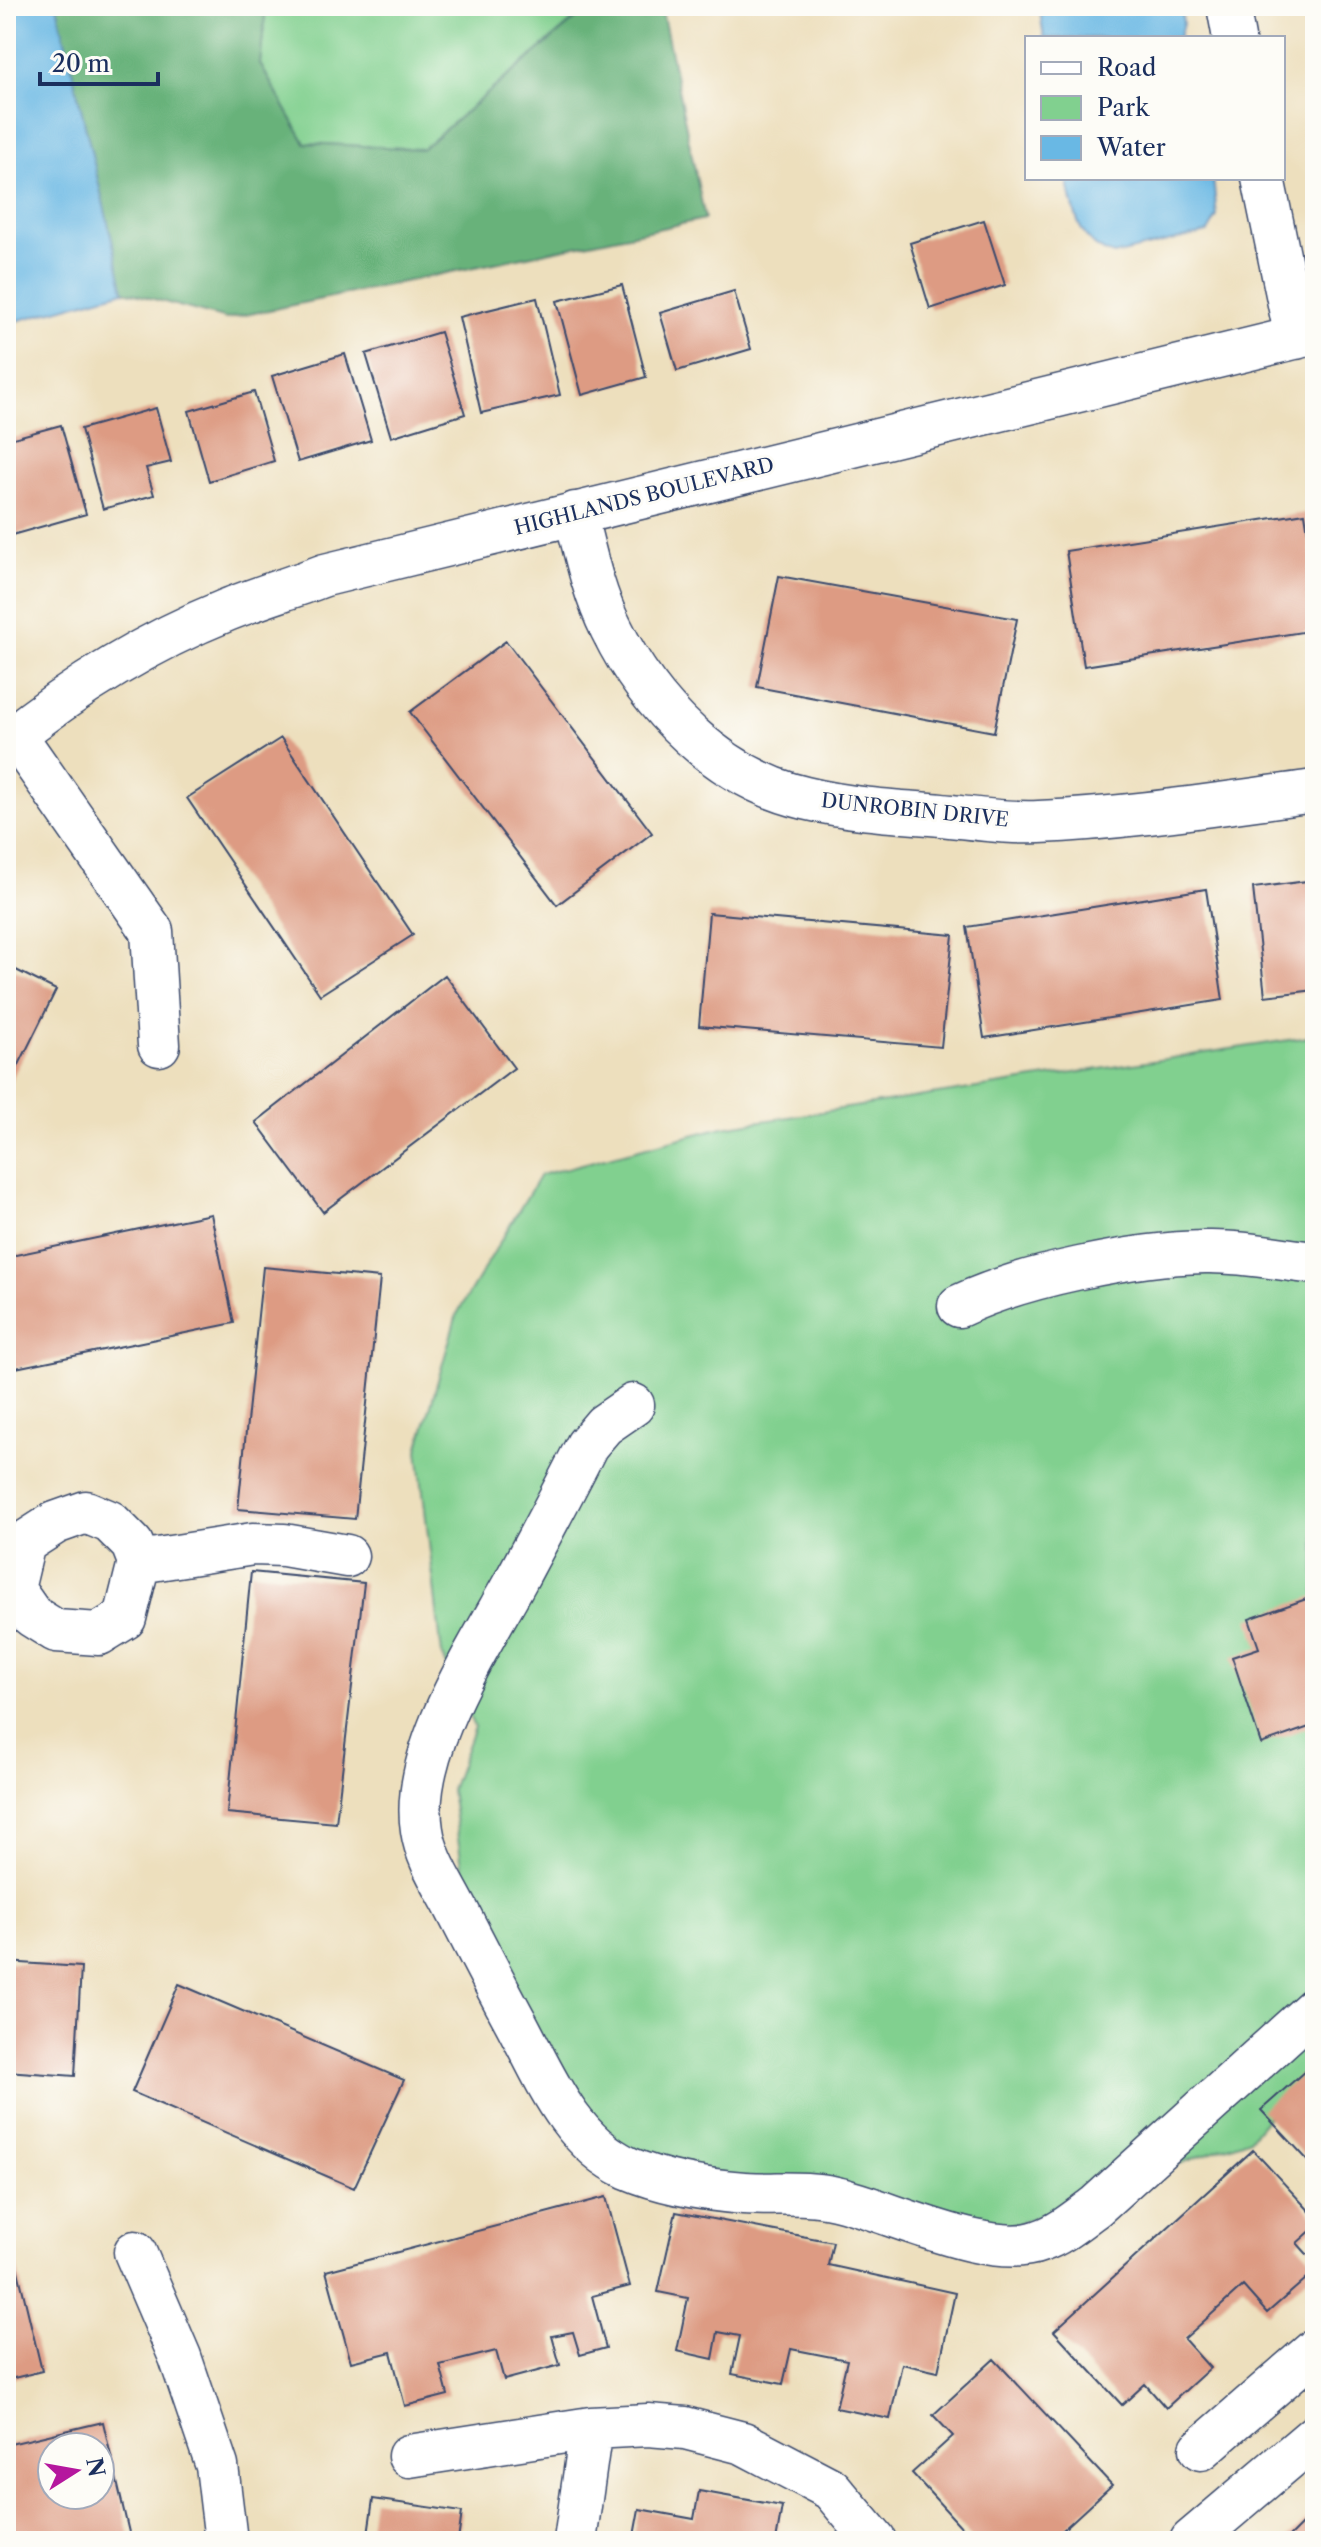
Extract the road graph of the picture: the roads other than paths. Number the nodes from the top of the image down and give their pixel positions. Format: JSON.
{"nodes":[{"id":1,"x":1228,"y":6,"type":"edge"},
{"id":2,"x":1234,"y":36,"type":"edge"},
{"id":3,"x":1264,"y":180,"type":"edge"},
{"id":4,"x":1306,"y":336,"type":"edge"},
{"id":5,"x":575,"y":513,"type":"junction"},
{"id":6,"x":10,"y":738,"type":"edge"},
{"id":7,"x":1315,"y":791,"type":"edge"},
{"id":8,"x":159,"y":1045,"type":"dead end"},
{"id":9,"x":1315,"y":1263,"type":"edge"},
{"id":10,"x":959,"y":1306,"type":"dead end"},
{"id":11,"x":633,"y":1405,"type":"dead end"},
{"id":12,"x":347,"y":1556,"type":"dead end"},
{"id":13,"x":139,"y":1562,"type":"junction"},
{"id":14,"x":9,"y":1590,"type":"edge"},
{"id":15,"x":1315,"y":2008,"type":"edge"},
{"id":16,"x":135,"y":2252,"type":"dead end"},
{"id":17,"x":1315,"y":2350,"type":"edge"},
{"id":18,"x":591,"y":2428,"type":"junction"},
{"id":19,"x":1315,"y":2436,"type":"edge"},
{"id":20,"x":1201,"y":2449,"type":"dead end"},
{"id":21,"x":409,"y":2456,"type":"dead end"},
{"id":22,"x":226,"y":2541,"type":"edge"},
{"id":23,"x":575,"y":2541,"type":"edge"},
{"id":24,"x":875,"y":2541,"type":"edge"},
{"id":25,"x":1191,"y":2541,"type":"edge"}],
"edges":[{"from":1,"to":2,"type":"street"},
{"from":3,"to":4,"type":"street"},
{"from":4,"to":5,"type":"street","name":"HIGHLANDS BOULEVARD"},
{"from":5,"to":6,"type":"street","name":"HIGHLANDS BOULEVARD"},
{"from":5,"to":7,"type":"street","name":"DUNROBIN DRIVE"},
{"from":6,"to":8,"type":"street"},
{"from":9,"to":10,"type":"street"},
{"from":11,"to":15,"type":"street"},
{"from":12,"to":13,"type":"street"},
{"from":13,"to":14,"type":"street"},
{"from":13,"to":14,"type":"street"},
{"from":16,"to":22,"type":"street"},
{"from":17,"to":20,"type":"street"},
{"from":18,"to":21,"type":"street"},
{"from":18,"to":23,"type":"street"},
{"from":18,"to":24,"type":"street"},
{"from":19,"to":25,"type":"street"}]}
